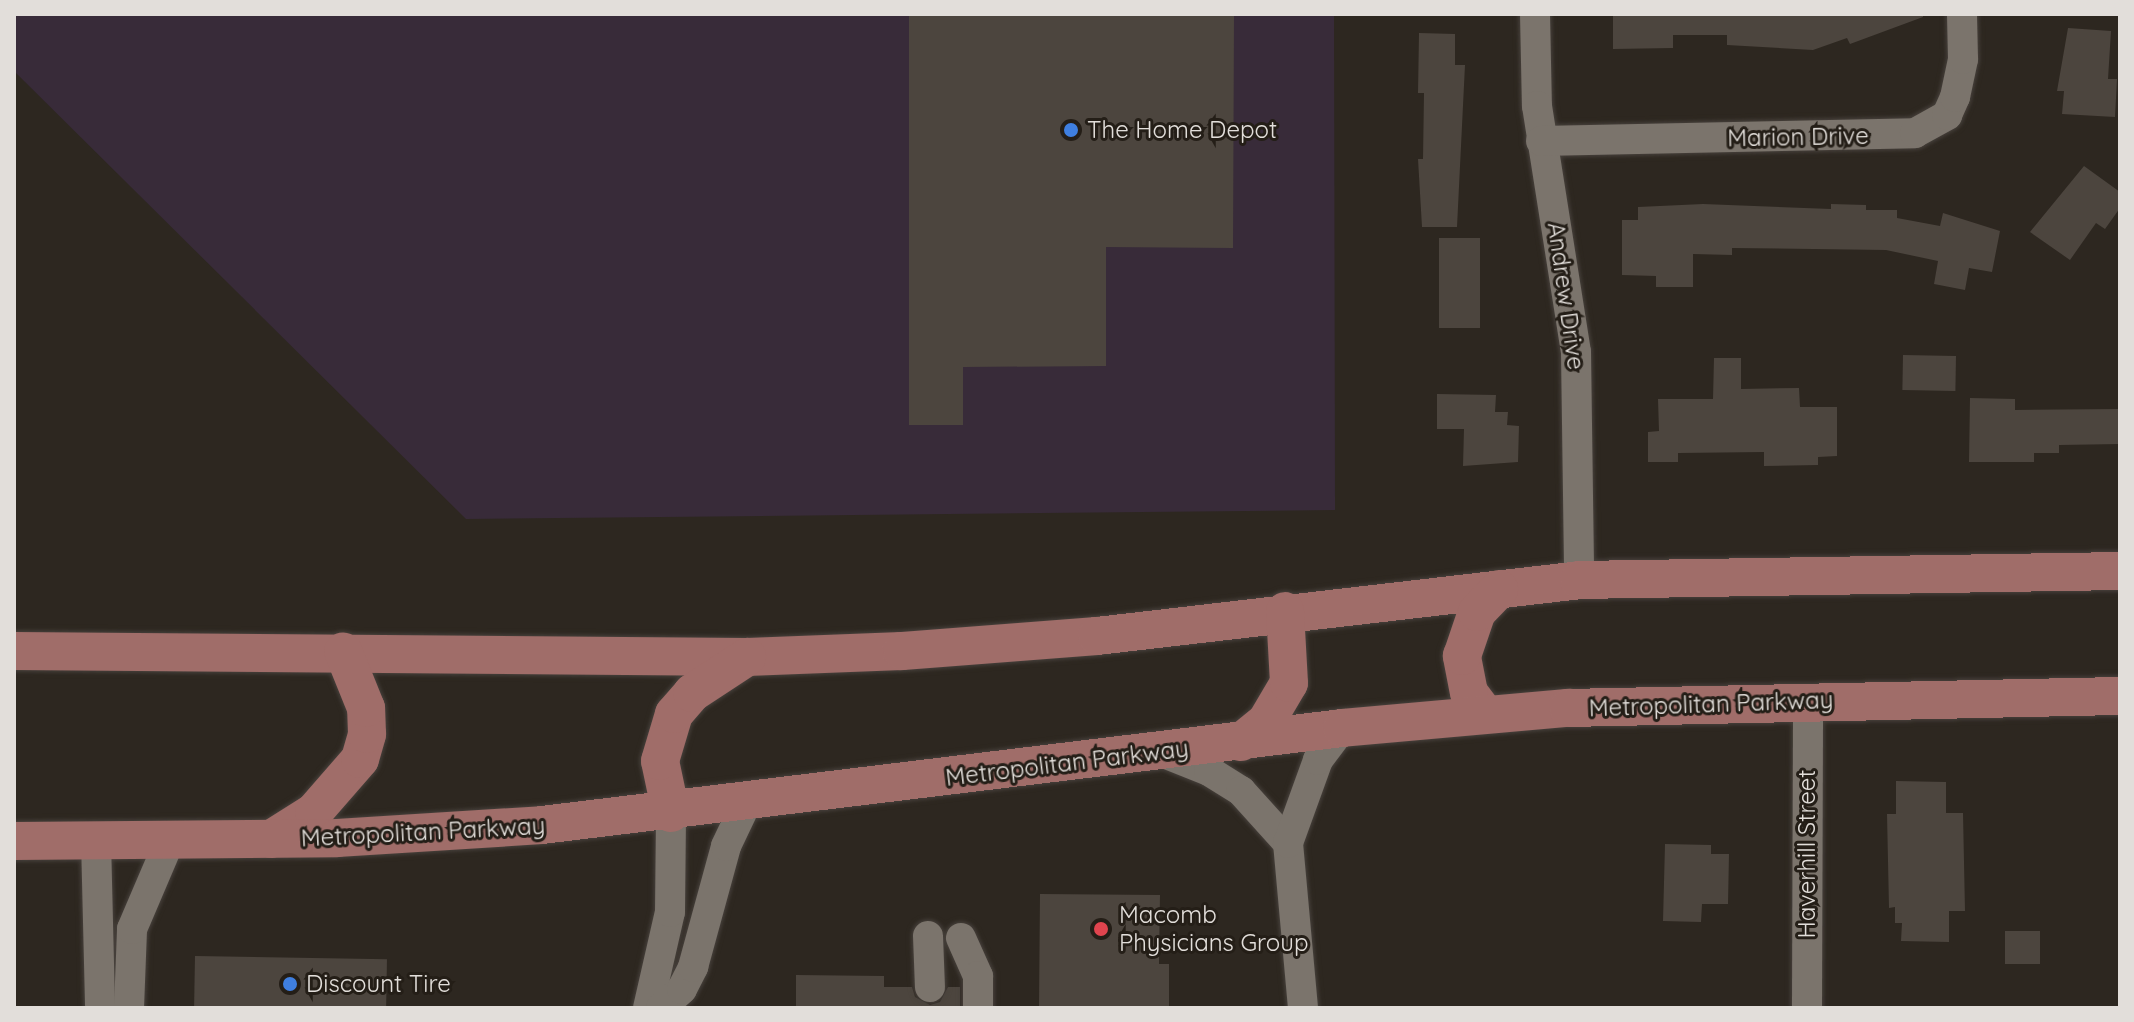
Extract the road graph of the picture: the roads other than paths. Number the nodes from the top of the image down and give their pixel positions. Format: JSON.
{"nodes":[{"id":1,"x":1535,"y":14,"type":"edge"},
{"id":2,"x":1962,"y":14,"type":"edge"},
{"id":3,"x":1541,"y":141,"type":"junction"},
{"id":4,"x":2120,"y":571,"type":"edge"},
{"id":5,"x":1579,"y":580,"type":"junction"},
{"id":6,"x":1499,"y":589,"type":"junction"},
{"id":7,"x":1285,"y":611,"type":"junction"},
{"id":8,"x":14,"y":651,"type":"edge"},
{"id":9,"x":343,"y":651,"type":"junction"},
{"id":10,"x":747,"y":657,"type":"junction"},
{"id":11,"x":2120,"y":696,"type":"edge"},
{"id":12,"x":1808,"y":701,"type":"junction"},
{"id":13,"x":1485,"y":714,"type":"junction"},
{"id":14,"x":1342,"y":728,"type":"junction"},
{"id":15,"x":1241,"y":742,"type":"junction"},
{"id":16,"x":1159,"y":751,"type":"junction"},
{"id":17,"x":746,"y":804,"type":"junction"},
{"id":18,"x":671,"y":813,"type":"junction"},
{"id":19,"x":96,"y":840,"type":"junction"},
{"id":20,"x":170,"y":840,"type":"junction"},
{"id":21,"x":268,"y":840,"type":"junction"},
{"id":22,"x":14,"y":841,"type":"edge"},
{"id":23,"x":1288,"y":843,"type":"junction"},
{"id":24,"x":928,"y":936,"type":"dead end"},
{"id":25,"x":961,"y":938,"type":"dead end"},
{"id":26,"x":930,"y":987,"type":"dead end"},
{"id":27,"x":100,"y":1008,"type":"edge"},
{"id":28,"x":129,"y":1008,"type":"edge"},
{"id":29,"x":648,"y":1008,"type":"edge"},
{"id":30,"x":661,"y":1008,"type":"edge"},
{"id":31,"x":978,"y":1008,"type":"edge"},
{"id":32,"x":1303,"y":1008,"type":"edge"},
{"id":33,"x":1807,"y":1008,"type":"edge"}],
"edges":[{"from":1,"to":3,"type":"street","name":"Andrew Drive"},
{"from":2,"to":3,"type":"street","name":"Marion Drive"},
{"from":3,"to":5,"type":"street","name":"Andrew Drive"},
{"from":4,"to":5,"type":"main road"},
{"from":5,"to":6,"type":"main road"},
{"from":6,"to":7,"type":"main road"},
{"from":6,"to":13,"type":"main road"},
{"from":7,"to":10,"type":"main road"},
{"from":7,"to":15,"type":"main road"},
{"from":8,"to":9,"type":"main road"},
{"from":9,"to":10,"type":"main road"},
{"from":9,"to":21,"type":"main road"},
{"from":10,"to":18,"type":"main road"},
{"from":11,"to":12,"type":"main road","name":"Metropolitan Parkway"},
{"from":12,"to":13,"type":"main road","name":"Metropolitan Parkway"},
{"from":12,"to":33,"type":"street","name":"Haverhill Street"},
{"from":13,"to":14,"type":"main road","name":"Metropolitan Parkway"},
{"from":14,"to":15,"type":"main road","name":"Metropolitan Parkway"},
{"from":14,"to":23,"type":"street"},
{"from":15,"to":16,"type":"main road","name":"Metropolitan Parkway"},
{"from":16,"to":17,"type":"main road","name":"Metropolitan Parkway"},
{"from":16,"to":23,"type":"street"},
{"from":17,"to":18,"type":"main road","name":"Metropolitan Parkway"},
{"from":17,"to":30,"type":"street"},
{"from":18,"to":21,"type":"main road","name":"Metropolitan Parkway"},
{"from":18,"to":29,"type":"street"},
{"from":19,"to":20,"type":"main road","name":"Metropolitan Parkway"},
{"from":19,"to":22,"type":"main road","name":"Metropolitan Parkway"},
{"from":19,"to":27,"type":"street"},
{"from":20,"to":21,"type":"main road","name":"Metropolitan Parkway"},
{"from":20,"to":28,"type":"street"},
{"from":23,"to":32,"type":"street"},
{"from":24,"to":26,"type":"street"},
{"from":25,"to":31,"type":"street"}]}
